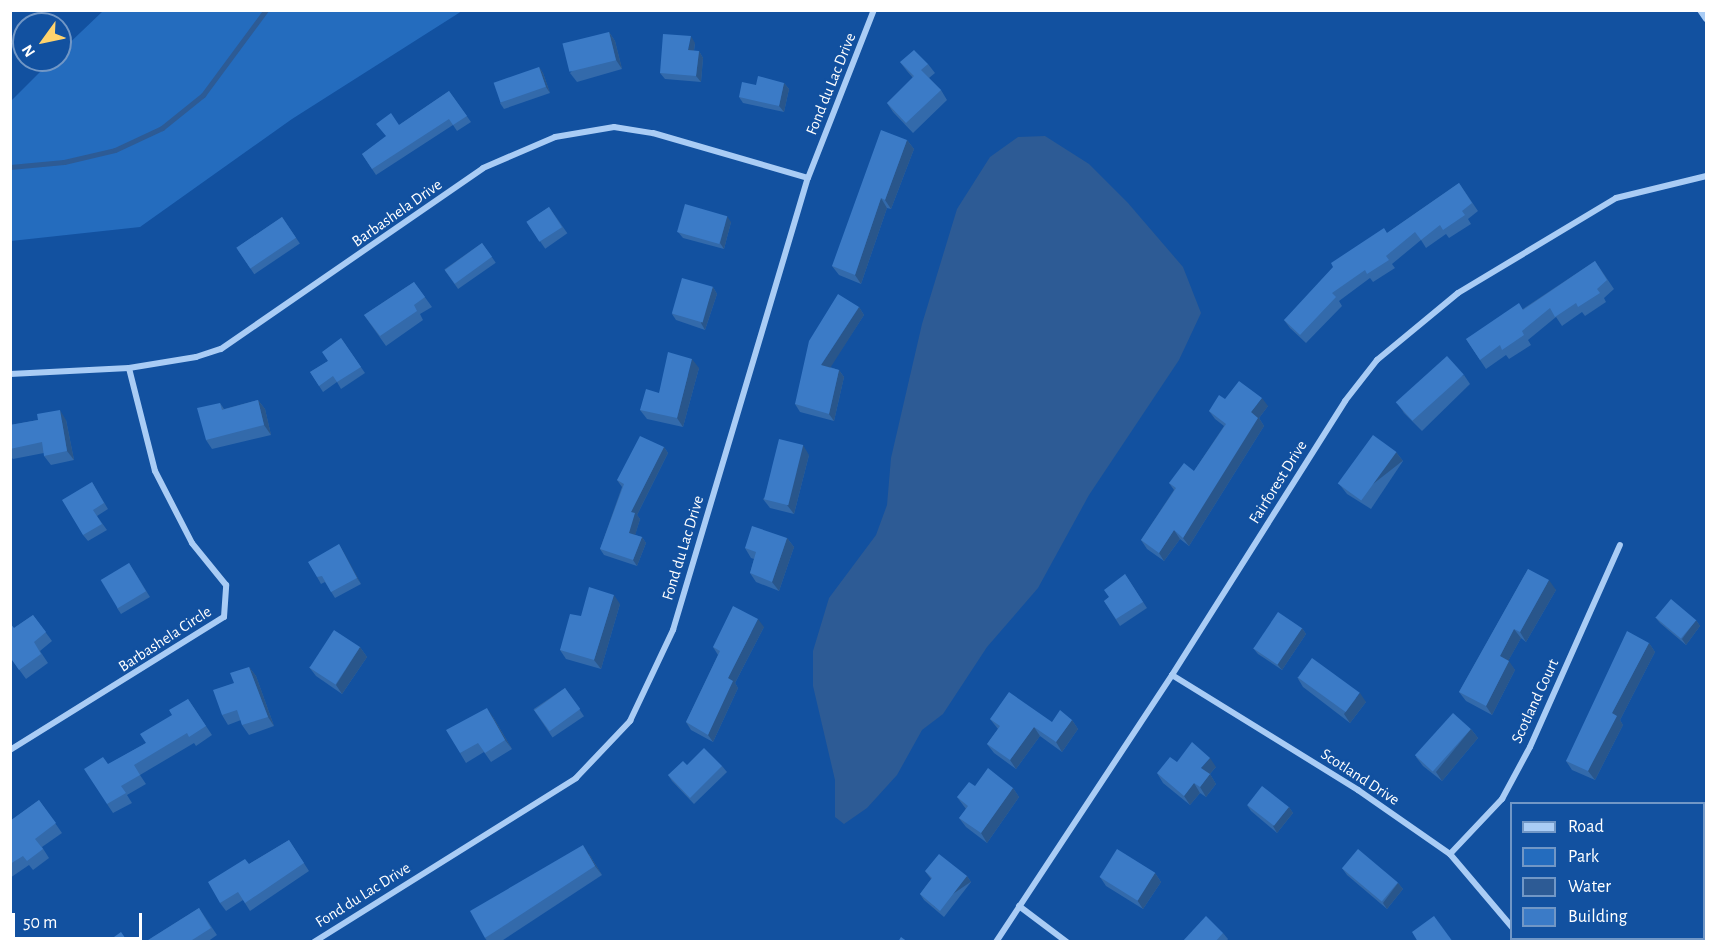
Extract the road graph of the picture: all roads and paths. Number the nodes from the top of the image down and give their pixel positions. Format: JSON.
{"nodes":[{"id":1,"x":874,"y":10,"type":"edge"},
{"id":2,"x":1700,"y":10,"type":"edge"},
{"id":3,"x":1707,"y":20,"type":"edge"},
{"id":4,"x":1707,"y":176,"type":"edge"},
{"id":5,"x":808,"y":178,"type":"junction"},
{"id":6,"x":129,"y":368,"type":"junction"},
{"id":7,"x":10,"y":374,"type":"edge"},
{"id":8,"x":1620,"y":545,"type":"dead end"},
{"id":9,"x":1172,"y":675,"type":"junction"},
{"id":10,"x":10,"y":750,"type":"edge"},
{"id":11,"x":1450,"y":854,"type":"junction"},
{"id":12,"x":1019,"y":906,"type":"junction"},
{"id":13,"x":1510,"y":925,"type":"edge"},
{"id":14,"x":314,"y":942,"type":"edge"},
{"id":15,"x":996,"y":942,"type":"edge"},
{"id":16,"x":1067,"y":942,"type":"edge"}],
"edges":[{"from":1,"to":5,"type":"street","name":"Fond du Lac Drive"},
{"from":2,"to":3,"type":"street"},
{"from":4,"to":9,"type":"street","name":"Fairforest Drive"},
{"from":5,"to":6,"type":"street","name":"Barbashela Drive"},
{"from":5,"to":14,"type":"street","name":"Fond du Lac Drive"},
{"from":6,"to":7,"type":"street","name":"Barbashela Drive"},
{"from":6,"to":10,"type":"street","name":"Barbashela Circle"},
{"from":8,"to":11,"type":"street","name":"Scotland Court"},
{"from":9,"to":11,"type":"street","name":"Scotland Drive"},
{"from":9,"to":12,"type":"street","name":"Fairforest Drive"},
{"from":11,"to":13,"type":"street","name":"Scotland Drive"},
{"from":12,"to":15,"type":"street","name":"Fairforest Drive"},
{"from":12,"to":16,"type":"street"}]}
